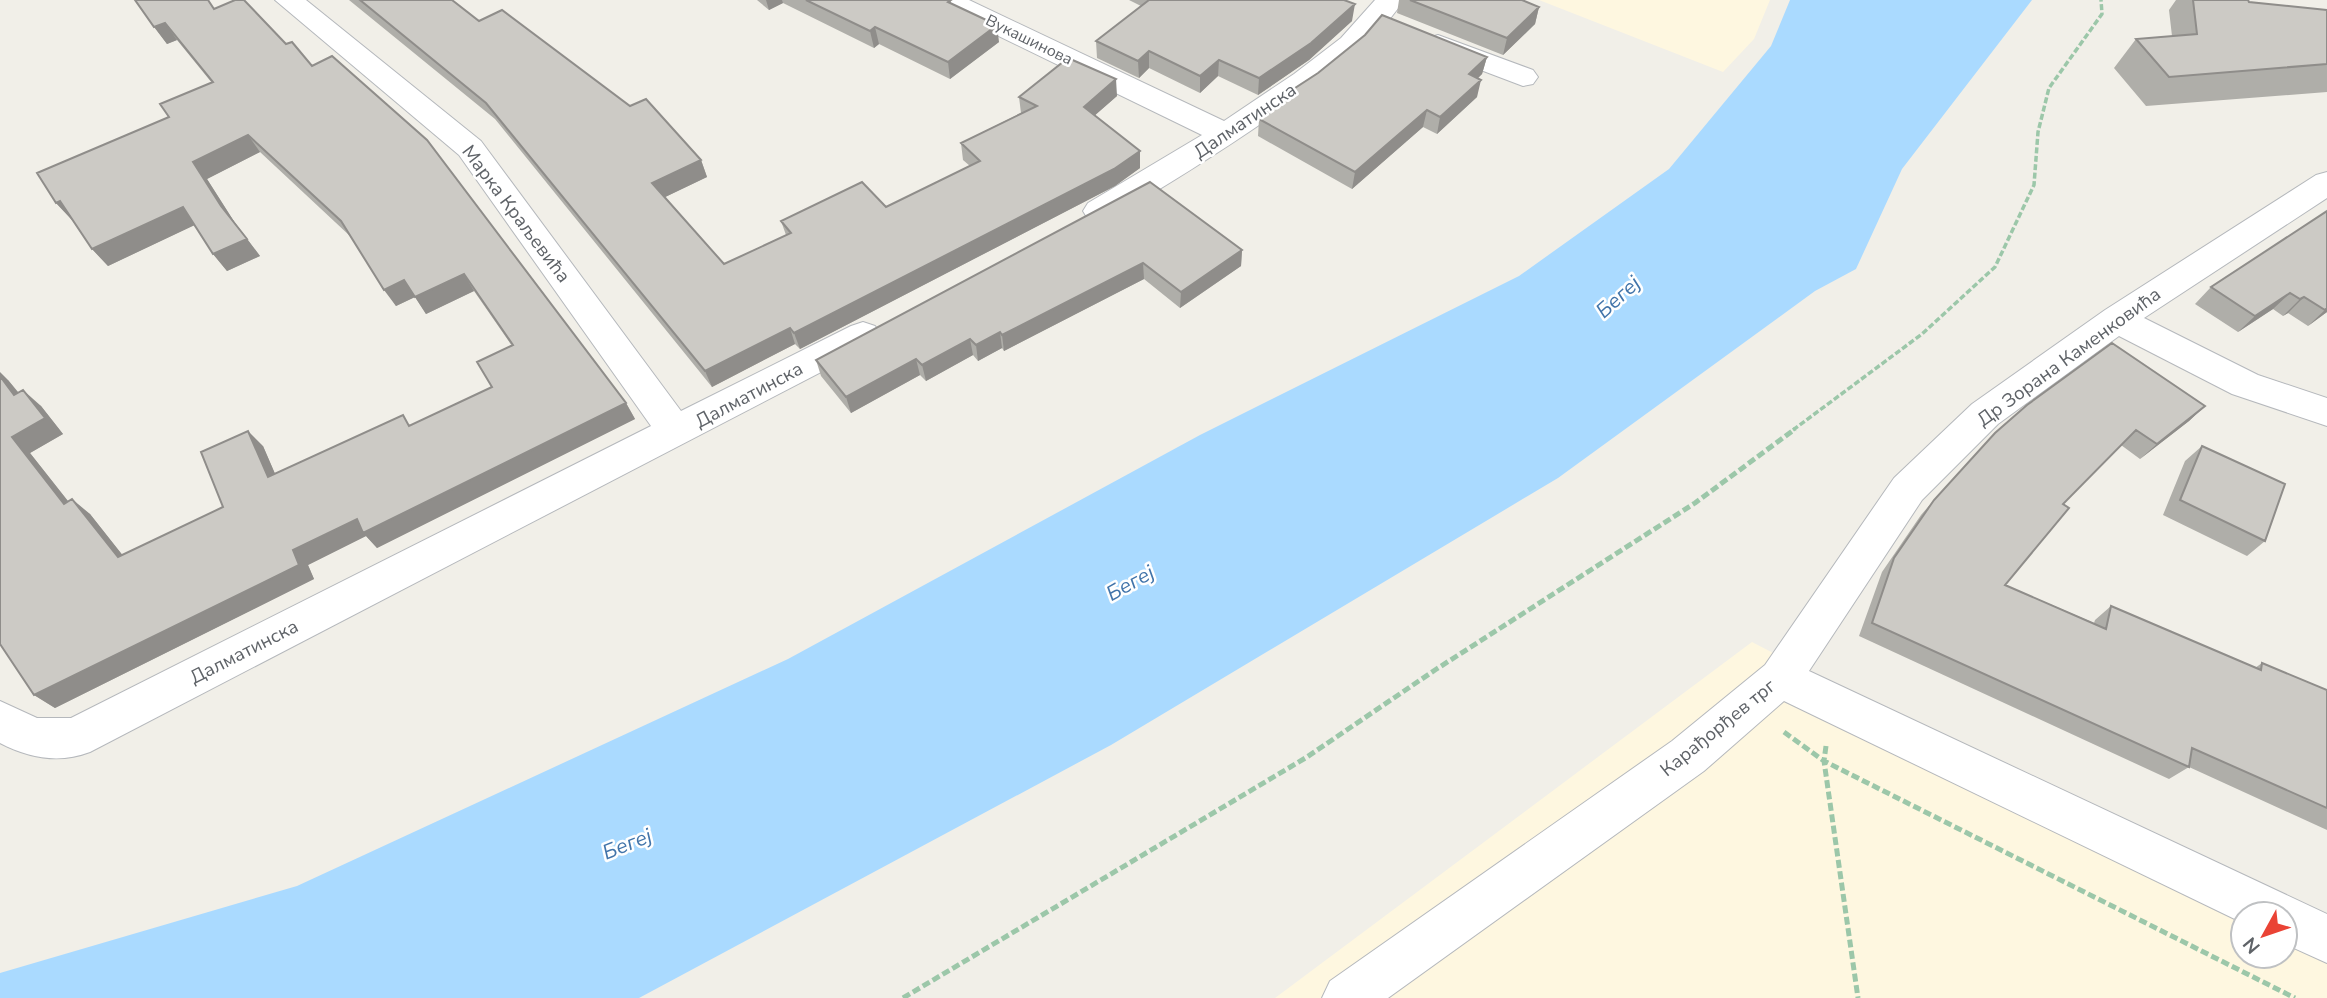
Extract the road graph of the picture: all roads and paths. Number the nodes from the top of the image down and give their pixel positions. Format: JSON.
{"nodes":[{"id":1,"x":289,"y":0,"type":"edge"},
{"id":2,"x":947,"y":0,"type":"edge"},
{"id":3,"x":2101,"y":0,"type":"edge"},
{"id":4,"x":1385,"y":17,"type":"edge"},
{"id":5,"x":1523,"y":77,"type":"dead end"},
{"id":6,"x":1226,"y":134,"type":"junction"},
{"id":7,"x":2327,"y":183,"type":"edge"},
{"id":8,"x":1067,"y":229,"type":"edge"},
{"id":9,"x":896,"y":318,"type":"edge"},
{"id":10,"x":2117,"y":319,"type":"junction"},
{"id":11,"x":2327,"y":412,"type":"edge"},
{"id":12,"x":677,"y":433,"type":"junction"},
{"id":13,"x":1764,"y":691,"type":"junction"},
{"id":14,"x":1831,"y":702,"type":"junction"},
{"id":15,"x":0,"y":721,"type":"edge"},
{"id":16,"x":1824,"y":761,"type":"junction"},
{"id":17,"x":2246,"y":900,"type":"edge"},
{"id":18,"x":2299,"y":926,"type":"edge"},
{"id":19,"x":2327,"y":939,"type":"edge"},
{"id":20,"x":903,"y":998,"type":"edge"},
{"id":21,"x":1347,"y":998,"type":"edge"},
{"id":22,"x":1858,"y":998,"type":"edge"},
{"id":23,"x":2295,"y":998,"type":"edge"}],
"edges":[{"from":1,"to":12,"type":"street","name":"Марка Краљевића"},
{"from":2,"to":6,"type":"street","name":"Вукашинова"},
{"from":3,"to":20,"type":"path"},
{"from":4,"to":5,"type":"street"},
{"from":4,"to":6,"type":"street","name":"Далматинска"},
{"from":6,"to":8,"type":"street","name":"Далматинска"},
{"from":7,"to":10,"type":"street","name":"Др Зорана Каменковића"},
{"from":9,"to":12,"type":"street","name":"Далматинска"},
{"from":10,"to":11,"type":"street"},
{"from":10,"to":13,"type":"street","name":"Др Зорана Каменковића"},
{"from":12,"to":15,"type":"street","name":"Далматинска"},
{"from":13,"to":14,"type":"street","name":"Карађорђев трг"},
{"from":13,"to":16,"type":"path"},
{"from":13,"to":21,"type":"street","name":"Карађорђев трг"},
{"from":14,"to":16,"type":"path"},
{"from":14,"to":17,"type":"street","name":"Карађорђев трг"},
{"from":16,"to":22,"type":"path"},
{"from":16,"to":23,"type":"path"},
{"from":18,"to":19,"type":"street"}]}
